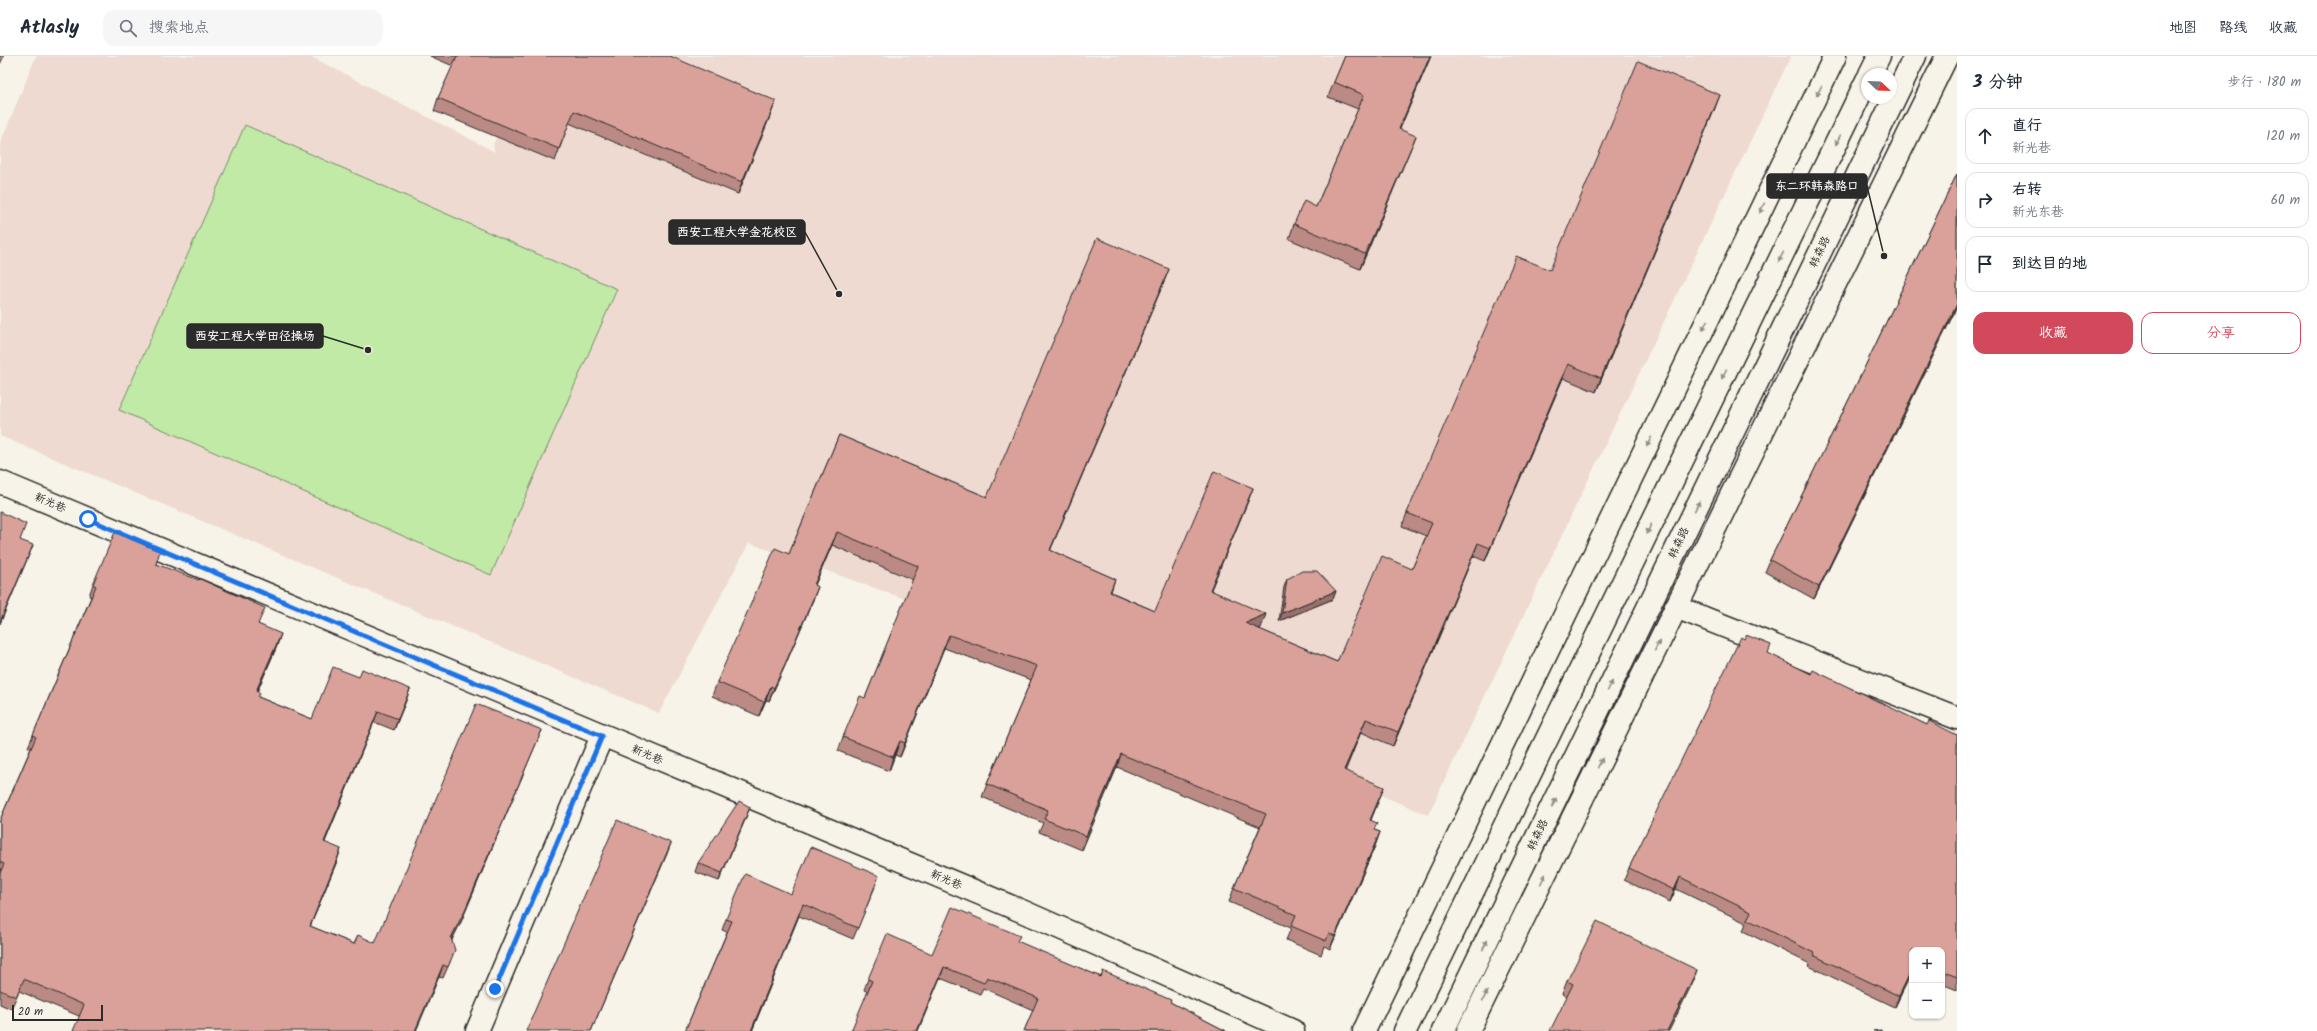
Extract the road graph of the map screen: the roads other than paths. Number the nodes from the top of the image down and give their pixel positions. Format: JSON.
{"nodes":[{"id":1,"x":1836,"y":56,"type":"edge"},
{"id":2,"x":1879,"y":56,"type":"edge"},
{"id":3,"x":1915,"y":56,"type":"edge"},
{"id":4,"x":1947,"y":56,"type":"edge"},
{"id":5,"x":1873,"y":68,"type":"edge"},
{"id":6,"x":1861,"y":92,"type":"edge"},
{"id":7,"x":0,"y":482,"type":"edge"},
{"id":8,"x":1676,"y":607,"type":"junction"},
{"id":9,"x":1957,"y":718,"type":"edge"},
{"id":10,"x":602,"y":736,"type":"junction"},
{"id":11,"x":478,"y":1031,"type":"edge"},
{"id":12,"x":1293,"y":1031,"type":"edge"},
{"id":13,"x":1364,"y":1031,"type":"edge"},
{"id":14,"x":1405,"y":1031,"type":"edge"},
{"id":15,"x":1443,"y":1031,"type":"edge"},
{"id":16,"x":1468,"y":1031,"type":"edge"}],
"edges":[{"from":1,"to":13,"type":"street","one_way":true},
{"from":2,"to":5,"type":"street"},
{"from":15,"to":3,"type":"street","name":"韩森路","one_way":true},
{"from":4,"to":8,"type":"street"},
{"from":6,"to":14,"type":"street","one_way":true},
{"from":7,"to":10,"type":"street","name":"新光巷"},
{"from":8,"to":9,"type":"street"},
{"from":16,"to":8,"type":"street","one_way":true},
{"from":10,"to":11,"type":"street"},
{"from":10,"to":12,"type":"street","name":"新光巷"}]}
